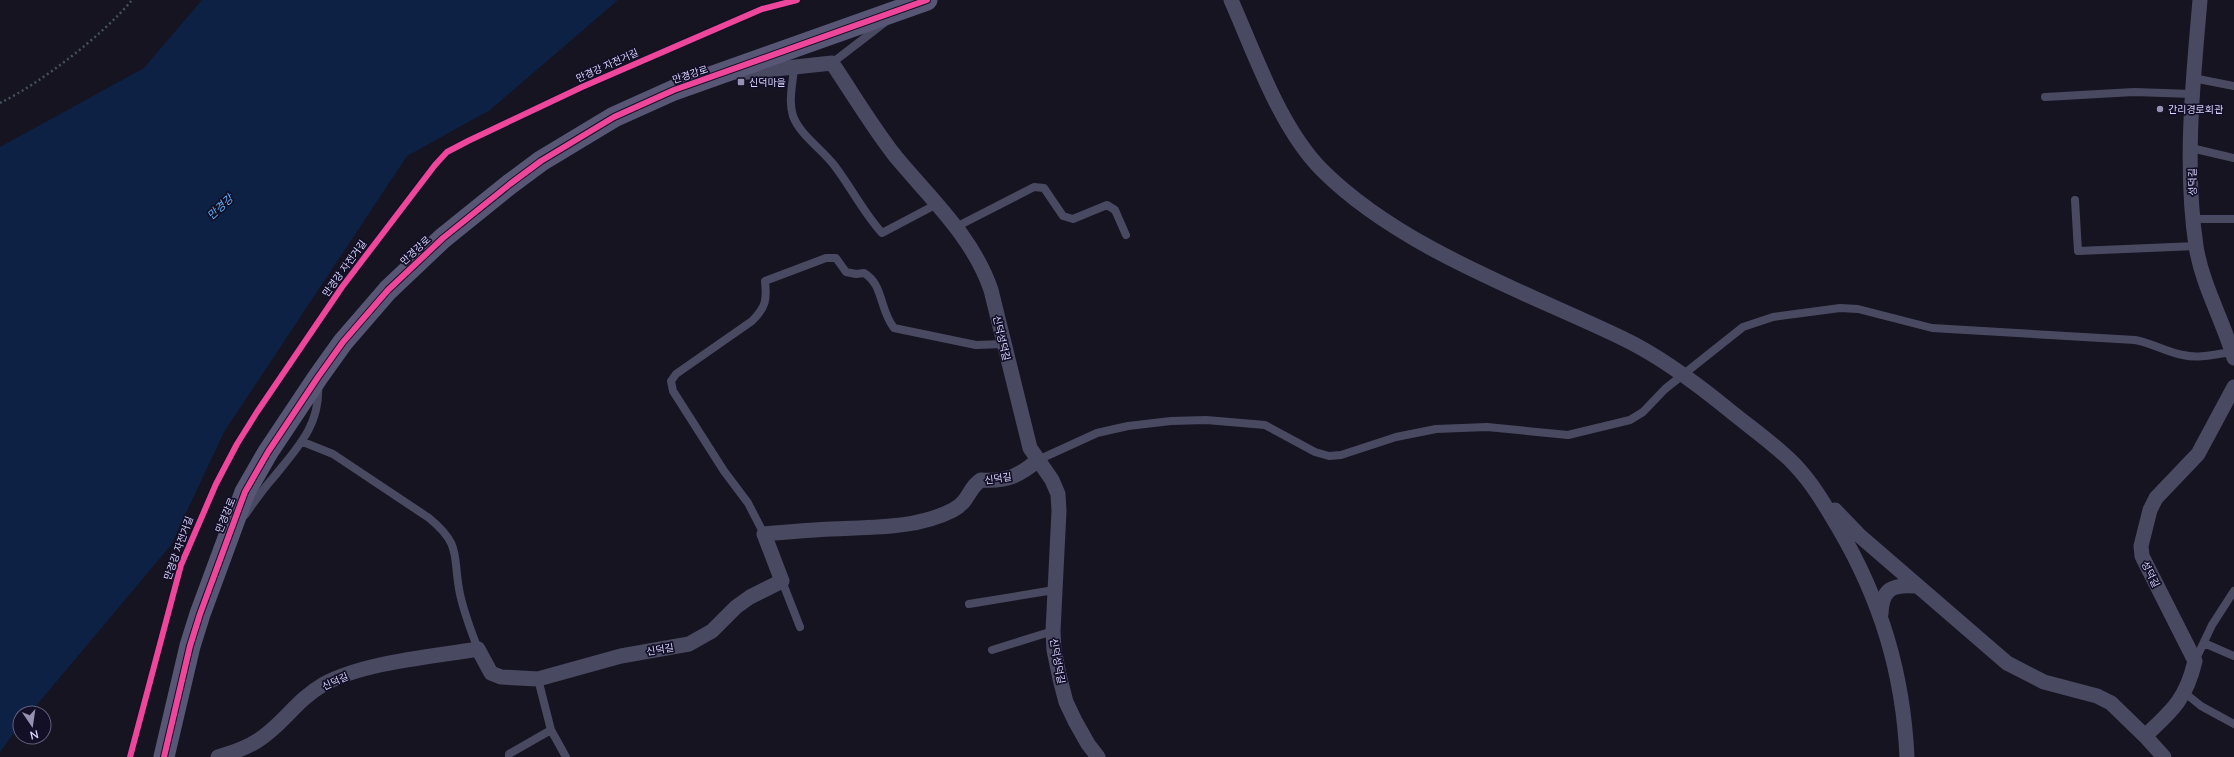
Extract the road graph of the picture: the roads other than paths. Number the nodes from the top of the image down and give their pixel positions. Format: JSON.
{"nodes":[{"id":1,"x":927,"y":0,"type":"edge"},
{"id":2,"x":1231,"y":0,"type":"edge"},
{"id":3,"x":2200,"y":0,"type":"edge"},
{"id":4,"x":903,"y":9,"type":"junction"},
{"id":5,"x":832,"y":63,"type":"junction"},
{"id":6,"x":794,"y":67,"type":"junction"},
{"id":7,"x":718,"y":75,"type":"junction"},
{"id":8,"x":2193,"y":78,"type":"junction"},
{"id":9,"x":2234,"y":86,"type":"edge"},
{"id":10,"x":2192,"y":94,"type":"junction"},
{"id":11,"x":2045,"y":97,"type":"dead end"},
{"id":12,"x":2192,"y":148,"type":"junction"},
{"id":13,"x":2234,"y":158,"type":"edge"},
{"id":14,"x":2075,"y":200,"type":"dead end"},
{"id":15,"x":937,"y":204,"type":"junction"},
{"id":16,"x":2234,"y":218,"type":"edge"},
{"id":17,"x":2194,"y":219,"type":"junction"},
{"id":18,"x":956,"y":227,"type":"junction"},
{"id":19,"x":1126,"y":235,"type":"dead end"},
{"id":20,"x":2196,"y":246,"type":"junction"},
{"id":21,"x":1004,"y":344,"type":"junction"},
{"id":22,"x":2233,"y":355,"type":"edge"},
{"id":23,"x":1683,"y":375,"type":"junction"},
{"id":24,"x":318,"y":377,"type":"junction"},
{"id":25,"x":2234,"y":387,"type":"edge"},
{"id":26,"x":303,"y":442,"type":"junction"},
{"id":27,"x":1038,"y":460,"type":"junction"},
{"id":28,"x":1815,"y":488,"type":"junction"},
{"id":29,"x":764,"y":534,"type":"junction"},
{"id":30,"x":225,"y":543,"type":"junction"},
{"id":31,"x":782,"y":581,"type":"junction"},
{"id":32,"x":1916,"y":586,"type":"junction"},
{"id":33,"x":1054,"y":590,"type":"junction"},
{"id":34,"x":2234,"y":591,"type":"edge"},
{"id":35,"x":969,"y":604,"type":"dead end"},
{"id":36,"x":1881,"y":616,"type":"junction"},
{"id":37,"x":800,"y":627,"type":"dead end"},
{"id":38,"x":1053,"y":631,"type":"junction"},
{"id":39,"x":2204,"y":643,"type":"junction"},
{"id":40,"x":478,"y":649,"type":"junction"},
{"id":41,"x":992,"y":650,"type":"dead end"},
{"id":42,"x":2234,"y":656,"type":"edge"},
{"id":43,"x":2196,"y":661,"type":"junction"},
{"id":44,"x":538,"y":679,"type":"junction"},
{"id":45,"x":2185,"y":693,"type":"junction"},
{"id":46,"x":2234,"y":724,"type":"edge"},
{"id":47,"x":551,"y":730,"type":"junction"},
{"id":48,"x":2145,"y":736,"type":"junction"},
{"id":49,"x":240,"y":754,"type":"edge"},
{"id":50,"x":2162,"y":756,"type":"edge"},
{"id":51,"x":164,"y":757,"type":"edge"},
{"id":52,"x":218,"y":757,"type":"edge"},
{"id":53,"x":509,"y":757,"type":"edge"},
{"id":54,"x":566,"y":757,"type":"edge"},
{"id":55,"x":1098,"y":757,"type":"edge"},
{"id":56,"x":1908,"y":757,"type":"edge"}],
"edges":[{"from":1,"to":4,"type":"street","name":"만경강로"},
{"from":2,"to":23,"type":"street"},
{"from":3,"to":8,"type":"street","name":"성덕길"},
{"from":4,"to":5,"type":"lane"},
{"from":4,"to":7,"type":"street","name":"만경강로"},
{"from":5,"to":6,"type":"street"},
{"from":5,"to":15,"type":"street","name":"신덕성덕길"},
{"from":6,"to":7,"type":"street"},
{"from":6,"to":15,"type":"lane"},
{"from":7,"to":24,"type":"street","name":"만경강로"},
{"from":8,"to":9,"type":"lane"},
{"from":8,"to":10,"type":"street","name":"성덕길"},
{"from":10,"to":11,"type":"lane"},
{"from":10,"to":12,"type":"street","name":"성덕길"},
{"from":12,"to":13,"type":"lane"},
{"from":12,"to":17,"type":"street","name":"성덕길"},
{"from":14,"to":20,"type":"lane"},
{"from":15,"to":18,"type":"street","name":"신덕성덕길"},
{"from":16,"to":17,"type":"lane"},
{"from":17,"to":20,"type":"street","name":"성덕길"},
{"from":18,"to":19,"type":"lane"},
{"from":18,"to":21,"type":"street","name":"신덕성덕길"},
{"from":20,"to":22,"type":"street","name":"성덕길"},
{"from":21,"to":27,"type":"street","name":"신덕성덕길"},
{"from":21,"to":29,"type":"lane"},
{"from":22,"to":23,"type":"lane"},
{"from":23,"to":27,"type":"lane"},
{"from":23,"to":28,"type":"street"},
{"from":24,"to":26,"type":"lane"},
{"from":24,"to":30,"type":"street","name":"만경강로"},
{"from":25,"to":43,"type":"street","name":"성덕길"},
{"from":26,"to":30,"type":"lane"},
{"from":26,"to":40,"type":"lane"},
{"from":27,"to":29,"type":"street","name":"신덕길"},
{"from":27,"to":33,"type":"street","name":"신덕성덕길"},
{"from":28,"to":32,"type":"street"},
{"from":28,"to":36,"type":"street"},
{"from":29,"to":31,"type":"street"},
{"from":30,"to":51,"type":"street","name":"만경강로"},
{"from":31,"to":37,"type":"lane"},
{"from":31,"to":44,"type":"street","name":"신덕길"},
{"from":32,"to":36,"type":"street"},
{"from":32,"to":48,"type":"street"},
{"from":33,"to":35,"type":"lane"},
{"from":33,"to":38,"type":"street","name":"신덕성덕길"},
{"from":34,"to":39,"type":"lane"},
{"from":36,"to":56,"type":"street"},
{"from":38,"to":41,"type":"lane"},
{"from":38,"to":55,"type":"street","name":"신덕성덕길"},
{"from":39,"to":42,"type":"lane"},
{"from":39,"to":43,"type":"lane"},
{"from":40,"to":44,"type":"street","name":"신덕길"},
{"from":40,"to":49,"type":"street","name":"신덕길"},
{"from":43,"to":45,"type":"street"},
{"from":44,"to":47,"type":"lane"},
{"from":45,"to":46,"type":"lane"},
{"from":45,"to":48,"type":"street"},
{"from":47,"to":53,"type":"lane"},
{"from":47,"to":54,"type":"lane"},
{"from":48,"to":50,"type":"street"},
{"from":49,"to":52,"type":"street","name":"신덕길"}]}
